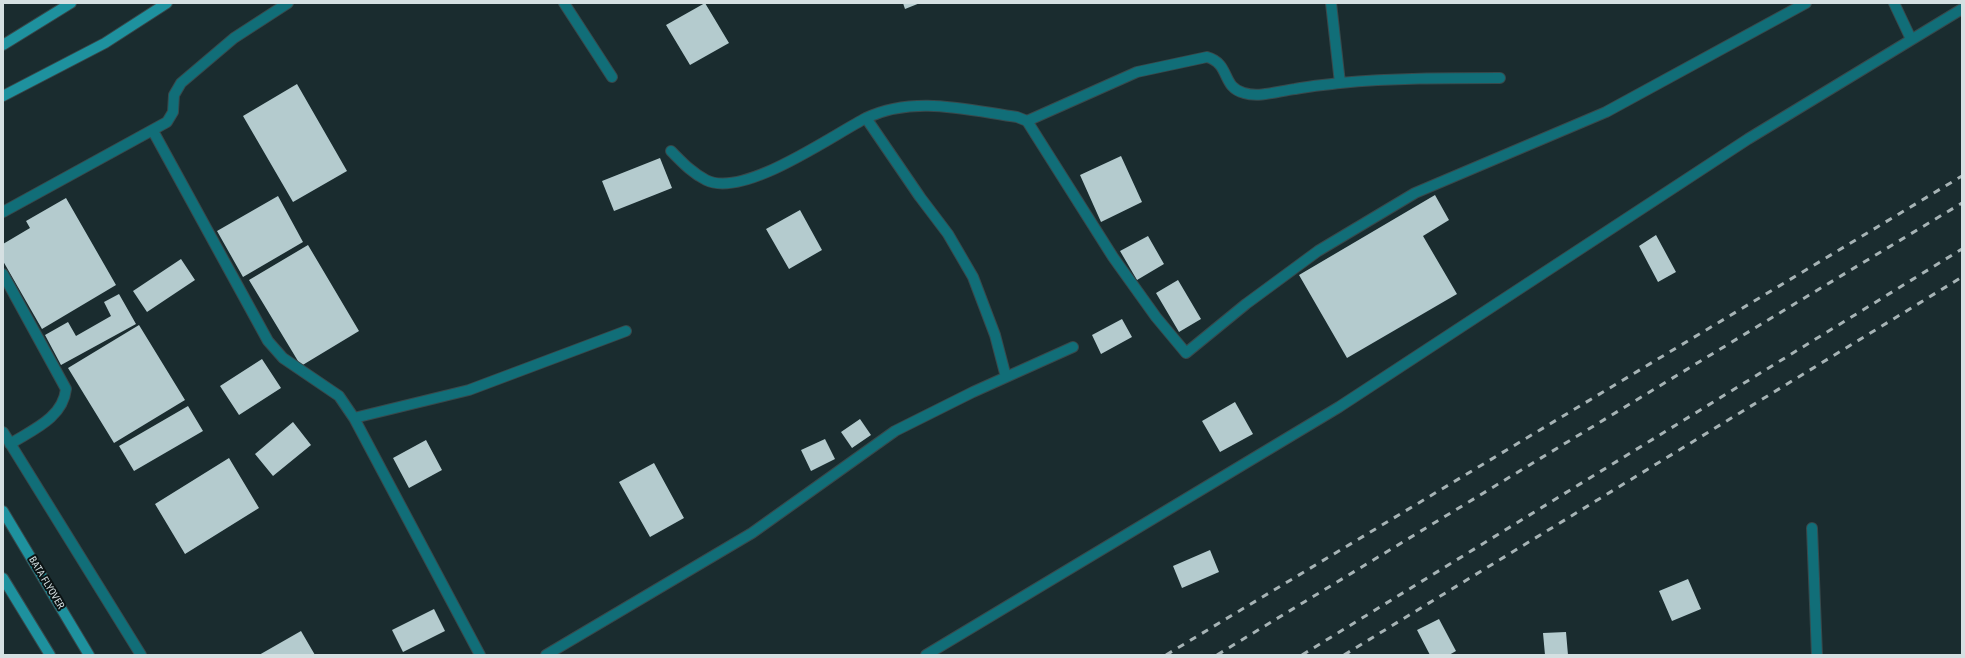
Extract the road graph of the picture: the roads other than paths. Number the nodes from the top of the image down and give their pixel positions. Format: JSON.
{"nodes":[{"id":1,"x":71,"y":3,"type":"edge"},
{"id":2,"x":167,"y":3,"type":"edge"},
{"id":3,"x":288,"y":3,"type":"edge"},
{"id":4,"x":564,"y":3,"type":"edge"},
{"id":5,"x":1331,"y":3,"type":"edge"},
{"id":6,"x":1806,"y":3,"type":"edge"},
{"id":7,"x":1894,"y":3,"type":"edge"},
{"id":8,"x":1962,"y":8,"type":"edge"},
{"id":9,"x":1911,"y":39,"type":"junction"},
{"id":10,"x":3,"y":45,"type":"edge"},
{"id":11,"x":612,"y":77,"type":"dead end"},
{"id":12,"x":1500,"y":78,"type":"dead end"},
{"id":13,"x":1340,"y":83,"type":"junction"},
{"id":14,"x":3,"y":96,"type":"edge"},
{"id":15,"x":866,"y":118,"type":"junction"},
{"id":16,"x":1027,"y":121,"type":"junction"},
{"id":17,"x":153,"y":130,"type":"junction"},
{"id":18,"x":671,"y":151,"type":"dead end"},
{"id":19,"x":3,"y":212,"type":"edge"},
{"id":20,"x":3,"y":274,"type":"edge"},
{"id":21,"x":626,"y":331,"type":"dead end"},
{"id":22,"x":1073,"y":347,"type":"dead end"},
{"id":23,"x":1006,"y":377,"type":"junction"},
{"id":24,"x":354,"y":418,"type":"junction"},
{"id":25,"x":3,"y":432,"type":"edge"},
{"id":26,"x":10,"y":444,"type":"junction"},
{"id":27,"x":3,"y":510,"type":"edge"},
{"id":28,"x":1812,"y":528,"type":"dead end"},
{"id":29,"x":3,"y":578,"type":"edge"},
{"id":30,"x":50,"y":655,"type":"edge"},
{"id":31,"x":90,"y":655,"type":"edge"},
{"id":32,"x":141,"y":655,"type":"edge"},
{"id":33,"x":480,"y":655,"type":"edge"},
{"id":34,"x":546,"y":655,"type":"edge"},
{"id":35,"x":926,"y":655,"type":"edge"},
{"id":36,"x":1817,"y":655,"type":"edge"}],
"edges":[{"from":1,"to":10,"type":"street"},
{"from":2,"to":14,"type":"street"},
{"from":3,"to":17,"type":"street"},
{"from":4,"to":11,"type":"street"},
{"from":5,"to":13,"type":"street"},
{"from":6,"to":16,"type":"street"},
{"from":7,"to":9,"type":"street"},
{"from":8,"to":9,"type":"street"},
{"from":9,"to":35,"type":"street"},
{"from":12,"to":13,"type":"street"},
{"from":13,"to":16,"type":"street"},
{"from":15,"to":16,"type":"street"},
{"from":15,"to":18,"type":"street"},
{"from":15,"to":23,"type":"street"},
{"from":17,"to":19,"type":"street"},
{"from":17,"to":24,"type":"street"},
{"from":20,"to":26,"type":"street"},
{"from":21,"to":24,"type":"street"},
{"from":22,"to":23,"type":"street"},
{"from":23,"to":34,"type":"street"},
{"from":24,"to":33,"type":"street"},
{"from":25,"to":26,"type":"street"},
{"from":26,"to":32,"type":"street"},
{"from":27,"to":31,"type":"street","name":"BATA FLYOVER"},
{"from":28,"to":36,"type":"street"},
{"from":29,"to":30,"type":"street"}]}
